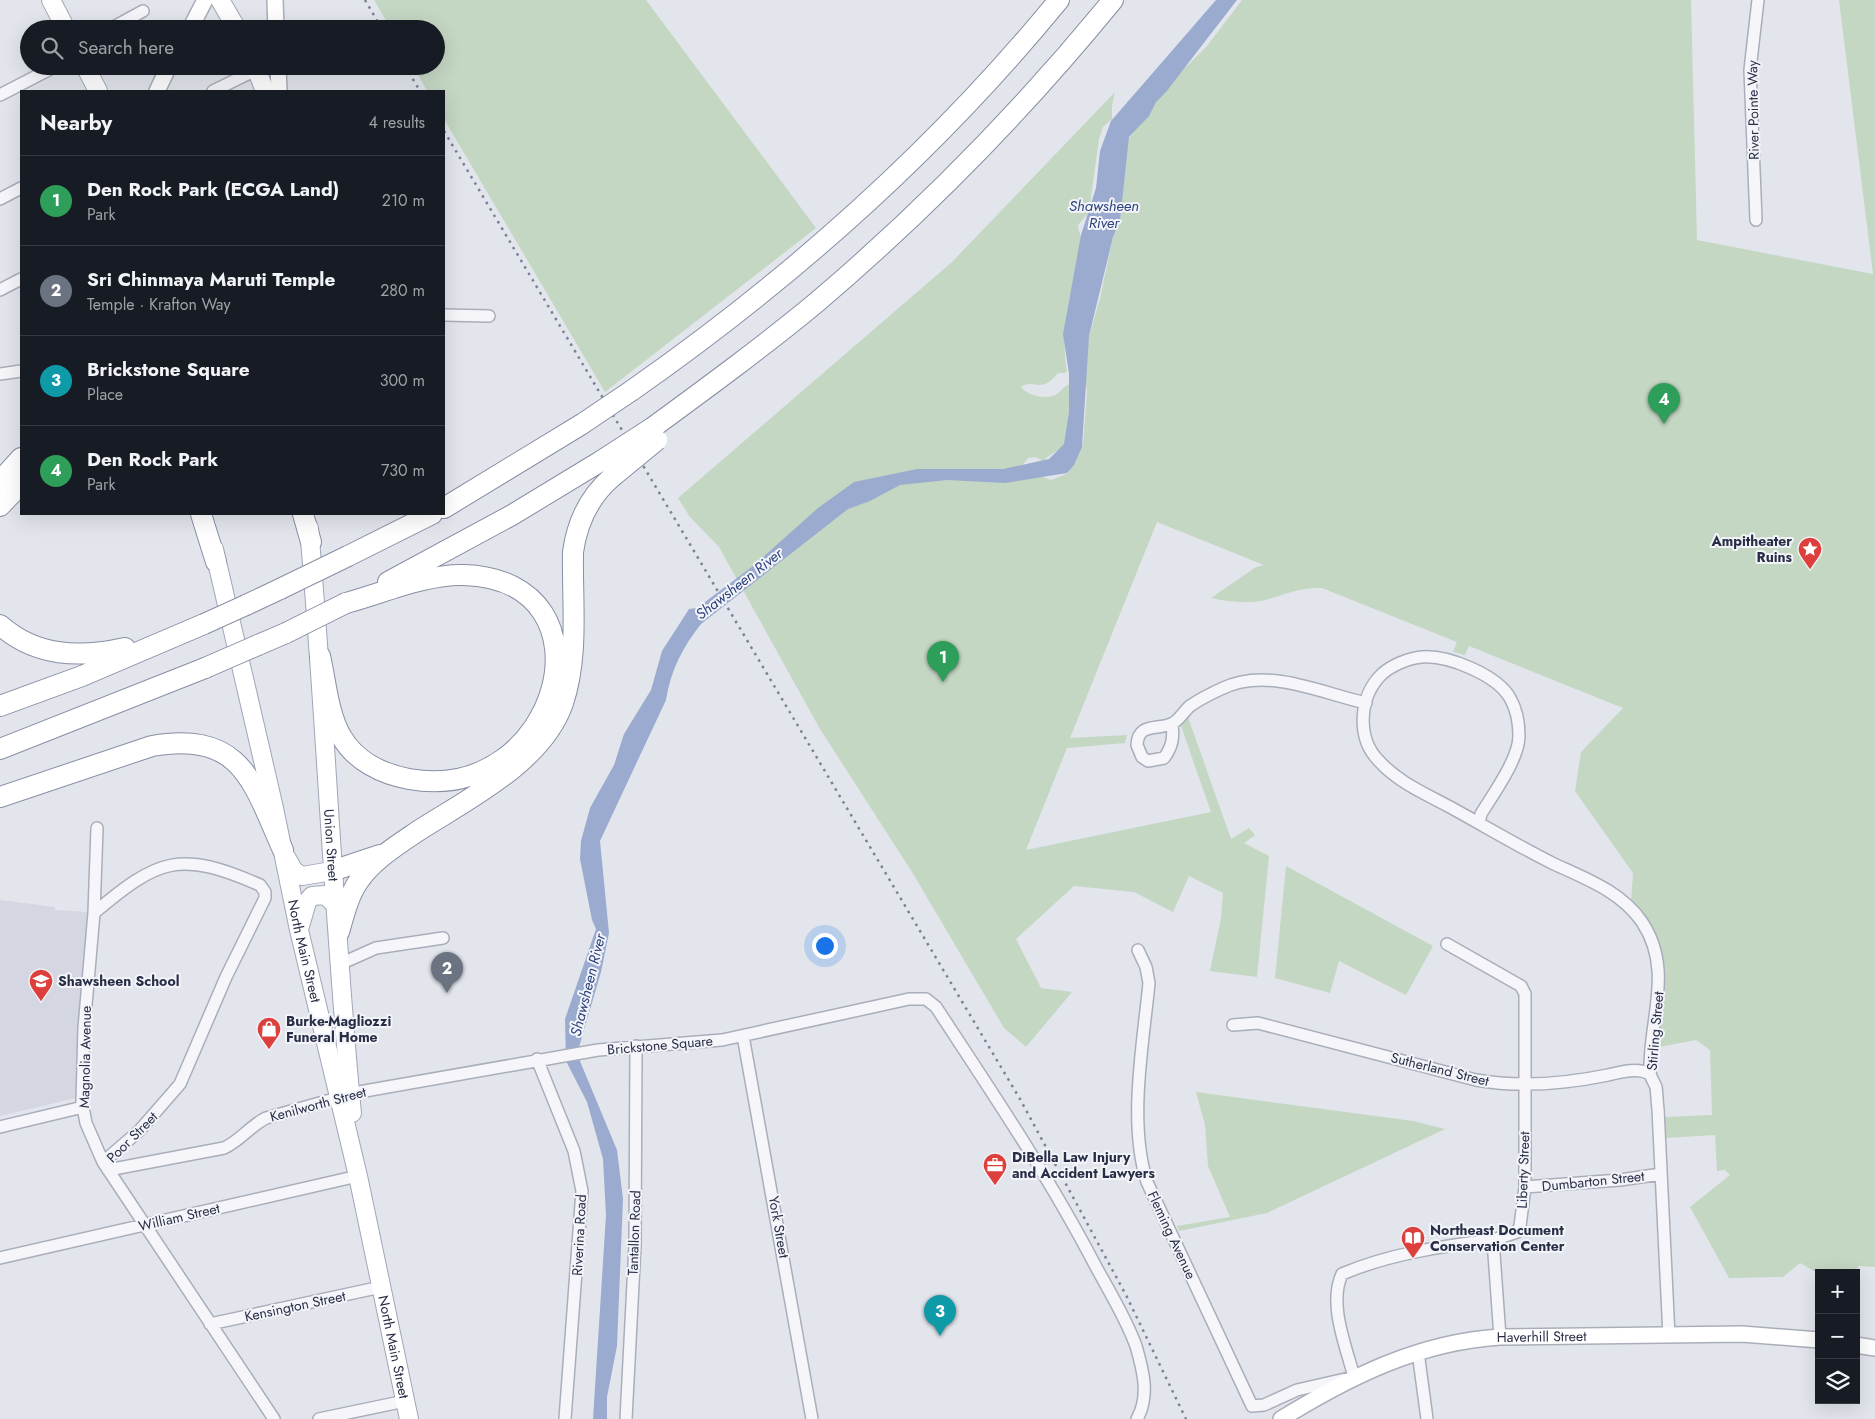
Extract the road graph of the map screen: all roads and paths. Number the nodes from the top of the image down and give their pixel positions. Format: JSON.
{"nodes":[{"id":1,"x":51,"y":0,"type":"edge"},
{"id":2,"x":220,"y":0,"type":"edge"},
{"id":3,"x":275,"y":0,"type":"edge"},
{"id":4,"x":1113,"y":0,"type":"edge"},
{"id":5,"x":1126,"y":0,"type":"edge"},
{"id":6,"x":1758,"y":0,"type":"edge"},
{"id":7,"x":1056,"y":3,"type":"edge"},
{"id":8,"x":201,"y":7,"type":"edge"},
{"id":9,"x":143,"y":12,"type":"dead end"},
{"id":10,"x":61,"y":20,"type":"edge"},
{"id":11,"x":127,"y":20,"type":"edge"},
{"id":12,"x":194,"y":20,"type":"edge"},
{"id":13,"x":232,"y":20,"type":"edge"},
{"id":14,"x":276,"y":20,"type":"edge"},
{"id":15,"x":1093,"y":25,"type":"junction"},
{"id":16,"x":39,"y":75,"type":"edge"},
{"id":17,"x":90,"y":75,"type":"edge"},
{"id":18,"x":165,"y":75,"type":"edge"},
{"id":19,"x":243,"y":75,"type":"edge"},
{"id":20,"x":258,"y":75,"type":"edge"},
{"id":21,"x":278,"y":75,"type":"edge"},
{"id":22,"x":97,"y":90,"type":"edge"},
{"id":23,"x":157,"y":90,"type":"edge"},
{"id":24,"x":215,"y":90,"type":"edge"},
{"id":25,"x":264,"y":90,"type":"edge"},
{"id":26,"x":279,"y":90,"type":"edge"},
{"id":27,"x":0,"y":95,"type":"edge"},
{"id":28,"x":20,"y":189,"type":"edge"},
{"id":29,"x":0,"y":199,"type":"edge"},
{"id":30,"x":1756,"y":220,"type":"dead end"},
{"id":31,"x":20,"y":280,"type":"edge"},
{"id":32,"x":0,"y":290,"type":"edge"},
{"id":33,"x":445,"y":315,"type":"edge"},
{"id":34,"x":489,"y":316,"type":"dead end"},
{"id":35,"x":20,"y":372,"type":"edge"},
{"id":36,"x":0,"y":374,"type":"edge"},
{"id":37,"x":20,"y":459,"type":"edge"},
{"id":38,"x":20,"y":465,"type":"edge"},
{"id":39,"x":606,"y":469,"type":"junction"},
{"id":40,"x":0,"y":481,"type":"edge"},
{"id":41,"x":20,"y":485,"type":"edge"},
{"id":42,"x":0,"y":506,"type":"edge"},
{"id":43,"x":445,"y":507,"type":"edge"},
{"id":44,"x":200,"y":515,"type":"edge"},
{"id":45,"x":208,"y":515,"type":"edge"},
{"id":46,"x":303,"y":515,"type":"edge"},
{"id":47,"x":308,"y":515,"type":"edge"},
{"id":48,"x":430,"y":515,"type":"edge"},
{"id":49,"x":311,"y":542,"type":"junction"},
{"id":50,"x":216,"y":562,"type":"junction"},
{"id":51,"x":346,"y":603,"type":"junction"},
{"id":52,"x":0,"y":625,"type":"edge"},
{"id":53,"x":166,"y":640,"type":"junction"},
{"id":54,"x":320,"y":656,"type":"junction"},
{"id":55,"x":1366,"y":703,"type":"junction"},
{"id":56,"x":0,"y":706,"type":"edge"},
{"id":57,"x":1172,"y":724,"type":"dead end"},
{"id":58,"x":0,"y":749,"type":"edge"},
{"id":59,"x":0,"y":797,"type":"edge"},
{"id":60,"x":1479,"y":823,"type":"junction"},
{"id":61,"x":97,"y":828,"type":"dead end"},
{"id":62,"x":282,"y":850,"type":"junction"},
{"id":63,"x":385,"y":853,"type":"junction"},
{"id":64,"x":332,"y":871,"type":"junction"},
{"id":65,"x":335,"y":904,"type":"junction"},
{"id":66,"x":94,"y":913,"type":"junction"},
{"id":67,"x":299,"y":930,"type":"junction"},
{"id":68,"x":338,"y":932,"type":"junction"},
{"id":69,"x":443,"y":938,"type":"dead end"},
{"id":70,"x":1447,"y":944,"type":"dead end"},
{"id":71,"x":1138,"y":950,"type":"dead end"},
{"id":72,"x":340,"y":964,"type":"junction"},
{"id":73,"x":1232,"y":1025,"type":"dead end"},
{"id":74,"x":743,"y":1036,"type":"junction"},
{"id":75,"x":636,"y":1046,"type":"junction"},
{"id":76,"x":543,"y":1058,"type":"junction"},
{"id":77,"x":1650,"y":1074,"type":"junction"},
{"id":78,"x":1525,"y":1085,"type":"junction"},
{"id":79,"x":345,"y":1095,"type":"junction"},
{"id":80,"x":79,"y":1107,"type":"junction"},
{"id":81,"x":0,"y":1127,"type":"edge"},
{"id":82,"x":106,"y":1166,"type":"junction"},
{"id":83,"x":1661,"y":1174,"type":"junction"},
{"id":84,"x":358,"y":1176,"type":"junction"},
{"id":85,"x":1524,"y":1187,"type":"junction"},
{"id":86,"x":144,"y":1225,"type":"junction"},
{"id":87,"x":1493,"y":1240,"type":"junction"},
{"id":88,"x":0,"y":1258,"type":"edge"},
{"id":89,"x":381,"y":1287,"type":"junction"},
{"id":90,"x":210,"y":1324,"type":"junction"},
{"id":91,"x":1669,"y":1336,"type":"junction"},
{"id":92,"x":1500,"y":1337,"type":"junction"},
{"id":93,"x":1815,"y":1340,"type":"edge"},
{"id":94,"x":1860,"y":1346,"type":"edge"},
{"id":95,"x":1875,"y":1348,"type":"edge"},
{"id":96,"x":1418,"y":1352,"type":"junction"},
{"id":97,"x":1354,"y":1377,"type":"junction"},
{"id":98,"x":405,"y":1401,"type":"junction"},
{"id":99,"x":274,"y":1419,"type":"edge"},
{"id":100,"x":319,"y":1419,"type":"edge"},
{"id":101,"x":409,"y":1419,"type":"edge"},
{"id":102,"x":565,"y":1419,"type":"edge"},
{"id":103,"x":626,"y":1419,"type":"edge"},
{"id":104,"x":812,"y":1419,"type":"edge"},
{"id":105,"x":1138,"y":1419,"type":"edge"},
{"id":106,"x":1281,"y":1419,"type":"edge"},
{"id":107,"x":1427,"y":1419,"type":"edge"}],
"edges":[{"from":1,"to":10,"type":"main road"},
{"from":2,"to":13,"type":"main road"},
{"from":3,"to":14,"type":"main road"},
{"from":4,"to":15,"type":"highway"},
{"from":5,"to":15,"type":"highway"},
{"from":6,"to":30,"type":"street","name":"River Pointe Way"},
{"from":7,"to":43,"type":"highway","bridge":true},
{"from":8,"to":12,"type":"main road"},
{"from":9,"to":11,"type":"street"},
{"from":15,"to":39,"type":"highway","bridge":true},
{"from":16,"to":27,"type":"street"},
{"from":17,"to":22,"type":"main road"},
{"from":18,"to":23,"type":"main road"},
{"from":19,"to":24,"type":"street"},
{"from":20,"to":25,"type":"main road"},
{"from":21,"to":26,"type":"main road"},
{"from":28,"to":29,"type":"street"},
{"from":31,"to":32,"type":"street"},
{"from":33,"to":34,"type":"street"},
{"from":35,"to":36,"type":"street"},
{"from":37,"to":40,"type":"highway"},
{"from":38,"to":40,"type":"highway"},
{"from":39,"to":51,"type":"highway"},
{"from":39,"to":63,"type":"highway"},
{"from":41,"to":42,"type":"highway"},
{"from":44,"to":50,"type":"highway"},
{"from":45,"to":50,"type":"main road","name":"North Main Street"},
{"from":46,"to":49,"type":"highway"},
{"from":47,"to":49,"type":"main road","name":"Union Street"},
{"from":48,"to":53,"type":"highway","bridge":true},
{"from":49,"to":54,"type":"main road","name":"Union Street"},
{"from":50,"to":62,"type":"main road","name":"North Main Street"},
{"from":51,"to":54,"type":"highway"},
{"from":51,"to":58,"type":"highway","bridge":true},
{"from":52,"to":53,"type":"highway"},
{"from":53,"to":56,"type":"highway"},
{"from":54,"to":64,"type":"main road","name":"Union Street"},
{"from":55,"to":57,"type":"street"},
{"from":55,"to":60,"type":"street","name":"Stirling Street"},
{"from":55,"to":60,"type":"street","name":"Stirling Street"},
{"from":59,"to":62,"type":"highway"},
{"from":60,"to":77,"type":"street","name":"Stirling Street"},
{"from":61,"to":66,"type":"street","name":"Magnolia Avenue"},
{"from":62,"to":64,"type":"main road"},
{"from":62,"to":67,"type":"main road","name":"North Main Street"},
{"from":63,"to":64,"type":"highway"},
{"from":63,"to":68,"type":"highway"},
{"from":64,"to":65,"type":"main road","name":"Union Street"},
{"from":65,"to":67,"type":"main road"},
{"from":65,"to":68,"type":"main road","name":"Union Street"},
{"from":66,"to":80,"type":"street","name":"Magnolia Avenue"},
{"from":66,"to":82,"type":"street","name":"Poor Street"},
{"from":67,"to":79,"type":"main road","name":"North Main Street"},
{"from":68,"to":72,"type":"main road","name":"Union Street"},
{"from":69,"to":72,"type":"street"},
{"from":70,"to":78,"type":"street","name":"Liberty Street"},
{"from":71,"to":97,"type":"street","name":"Fleming Avenue"},
{"from":72,"to":79,"type":"main road","name":"Union Street"},
{"from":73,"to":78,"type":"street","name":"Sutherland Street"},
{"from":74,"to":75,"type":"street","name":"Brickstone Square"},
{"from":74,"to":104,"type":"street","name":"York Street"},
{"from":74,"to":105,"type":"street","name":"Brickstone Square"},
{"from":75,"to":76,"type":"street","name":"Brickstone Square"},
{"from":75,"to":103,"type":"street","name":"Tantallon Road"},
{"from":76,"to":79,"type":"street","name":"Kenilworth Street"},
{"from":76,"to":102,"type":"street","name":"Riverina Road"},
{"from":77,"to":78,"type":"street","name":"Sutherland Street"},
{"from":77,"to":83,"type":"street","name":"Stirling Street"},
{"from":78,"to":85,"type":"street","name":"Liberty Street"},
{"from":79,"to":82,"type":"street","name":"Kenilworth Street"},
{"from":79,"to":84,"type":"main road","name":"Union Street"},
{"from":80,"to":81,"type":"street"},
{"from":80,"to":82,"type":"street","name":"Magnolia Avenue"},
{"from":82,"to":86,"type":"street","name":"Poor Street"},
{"from":83,"to":85,"type":"street","name":"Dumbarton Street"},
{"from":83,"to":91,"type":"street","name":"Stirling Street"},
{"from":84,"to":86,"type":"street","name":"William Street"},
{"from":84,"to":89,"type":"main road","name":"North Main Street"},
{"from":85,"to":87,"type":"street","name":"Liberty Street"},
{"from":86,"to":88,"type":"street","name":"William Street"},
{"from":86,"to":90,"type":"street","name":"Poor Street"},
{"from":87,"to":92,"type":"street"},
{"from":87,"to":97,"type":"street"},
{"from":89,"to":90,"type":"street","name":"Kensington Street"},
{"from":89,"to":98,"type":"main road","name":"North Main Street"},
{"from":90,"to":99,"type":"street","name":"Poor Street"},
{"from":91,"to":92,"type":"main road","name":"Haverhill Street"},
{"from":91,"to":93,"type":"main road","name":"Haverhill Street"},
{"from":92,"to":96,"type":"main road","name":"Haverhill Street"},
{"from":94,"to":95,"type":"main road"},
{"from":96,"to":97,"type":"main road","name":"Haverhill Street"},
{"from":96,"to":107,"type":"street"},
{"from":97,"to":106,"type":"main road","name":"Haverhill Street"},
{"from":98,"to":100,"type":"street"},
{"from":98,"to":101,"type":"main road","name":"North Main Street"}]}
